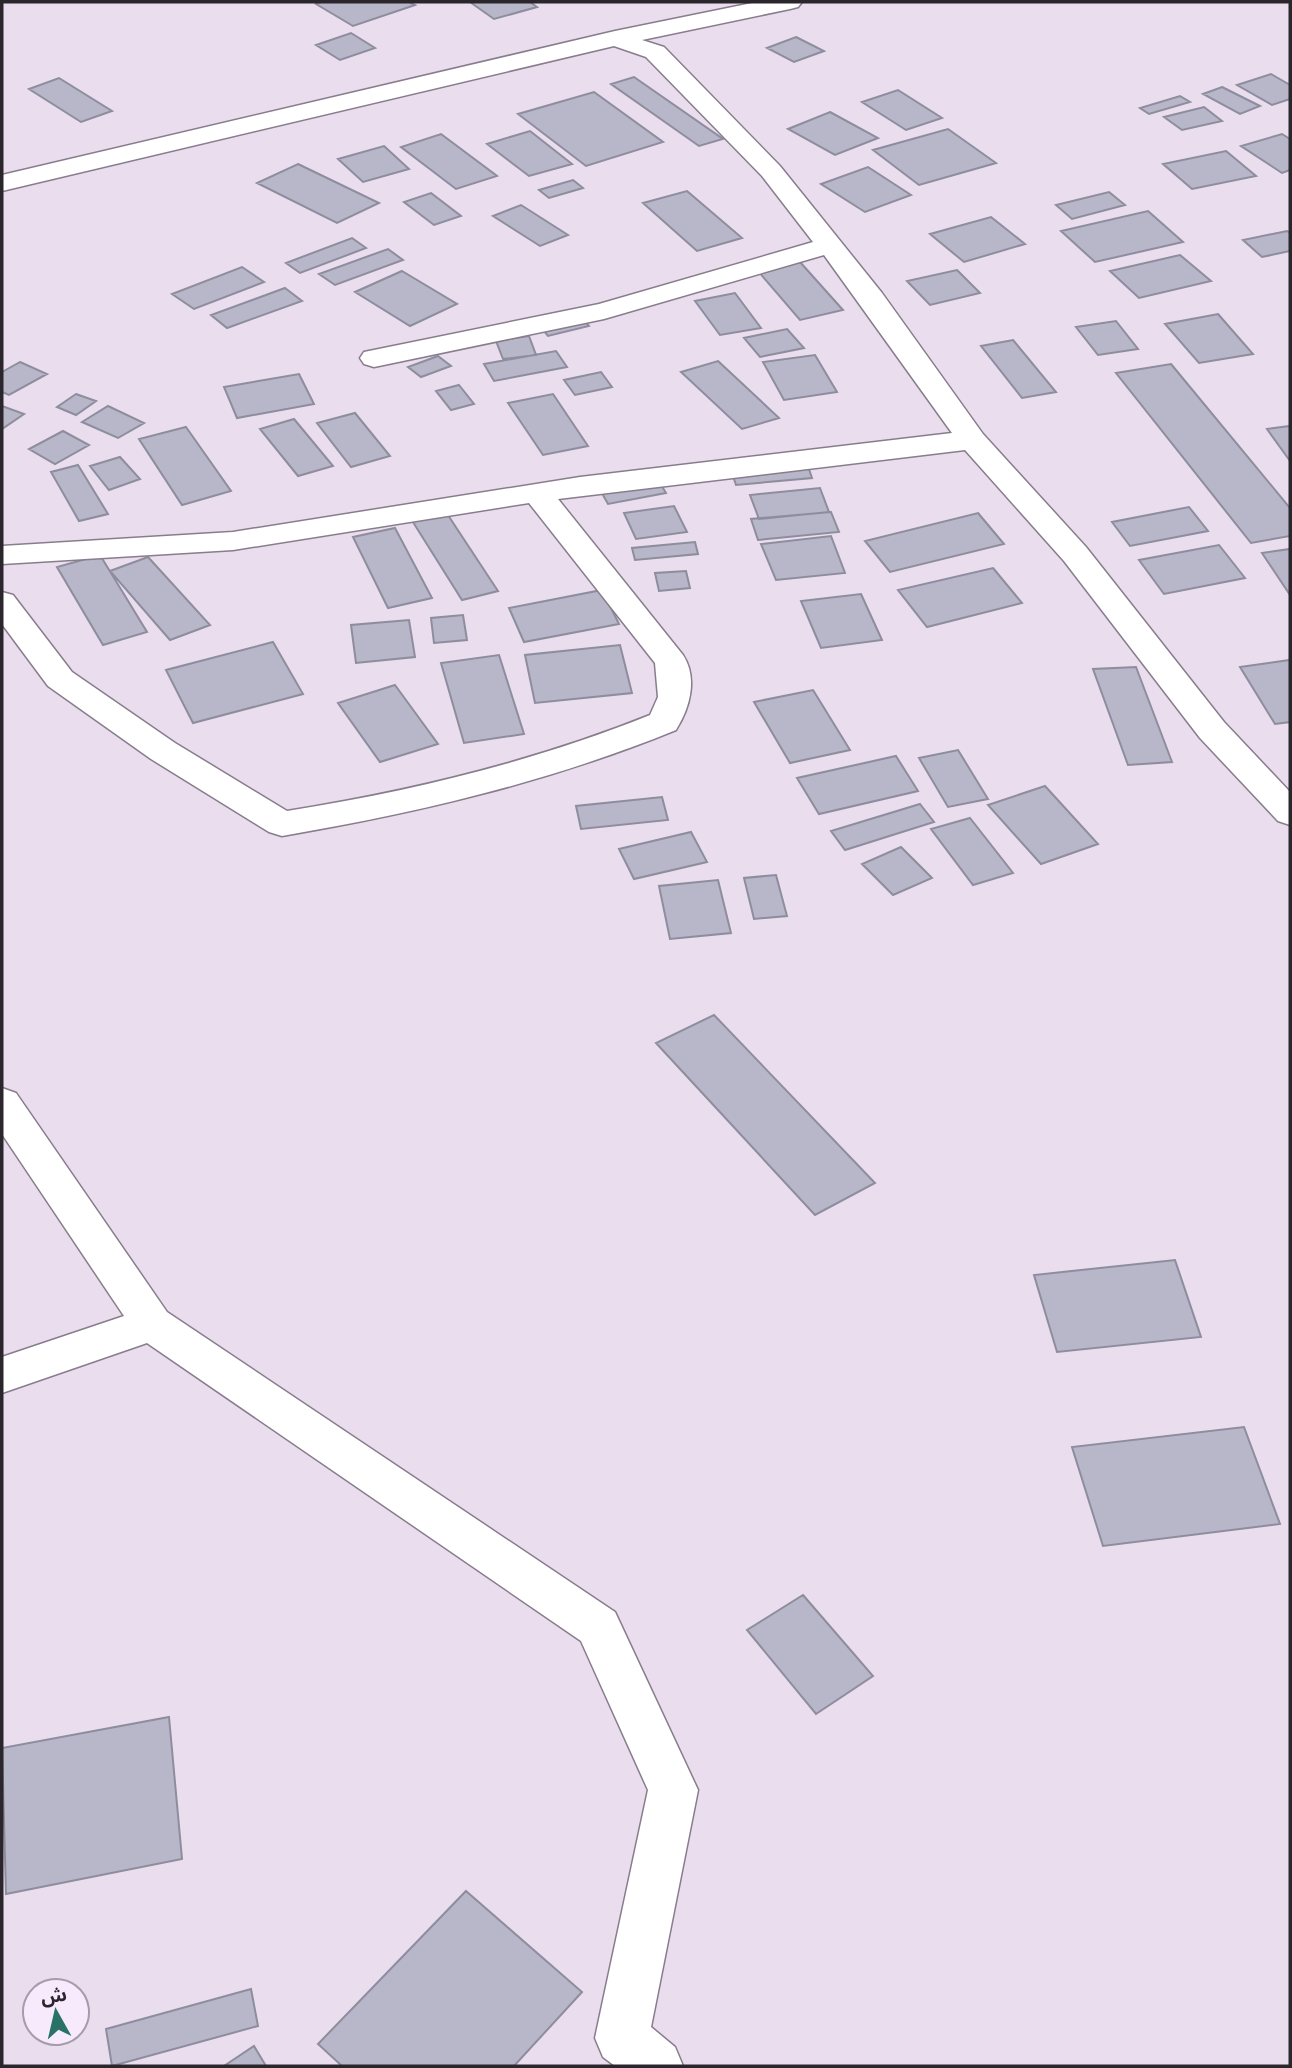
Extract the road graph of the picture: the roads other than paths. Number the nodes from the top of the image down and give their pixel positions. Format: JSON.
{"nodes":[{"id":1,"x":790,"y":2,"type":"edge"},
{"id":2,"x":614,"y":38,"type":"junction"},
{"id":3,"x":2,"y":183,"type":"edge"},
{"id":4,"x":830,"y":245,"type":"junction"},
{"id":5,"x":374,"y":358,"type":"dead end"},
{"id":6,"x":972,"y":440,"type":"junction"},
{"id":7,"x":537,"y":493,"type":"junction"},
{"id":8,"x":2,"y":555,"type":"edge"},
{"id":9,"x":2,"y":602,"type":"edge"},
{"id":10,"x":1290,"y":813,"type":"edge"},
{"id":11,"x":2,"y":1103,"type":"edge"},
{"id":12,"x":152,"y":1324,"type":"junction"},
{"id":13,"x":2,"y":1375,"type":"edge"},
{"id":14,"x":656,"y":2066,"type":"edge"}],
"edges":[{"from":1,"to":2,"type":"street"},
{"from":2,"to":3,"type":"street"},
{"from":2,"to":4,"type":"street"},
{"from":4,"to":5,"type":"street"},
{"from":4,"to":6,"type":"street"},
{"from":6,"to":7,"type":"street"},
{"from":6,"to":10,"type":"street"},
{"from":7,"to":8,"type":"street"},
{"from":7,"to":9,"type":"street"},
{"from":11,"to":12,"type":"street"},
{"from":12,"to":13,"type":"street"},
{"from":12,"to":14,"type":"street"}]}
